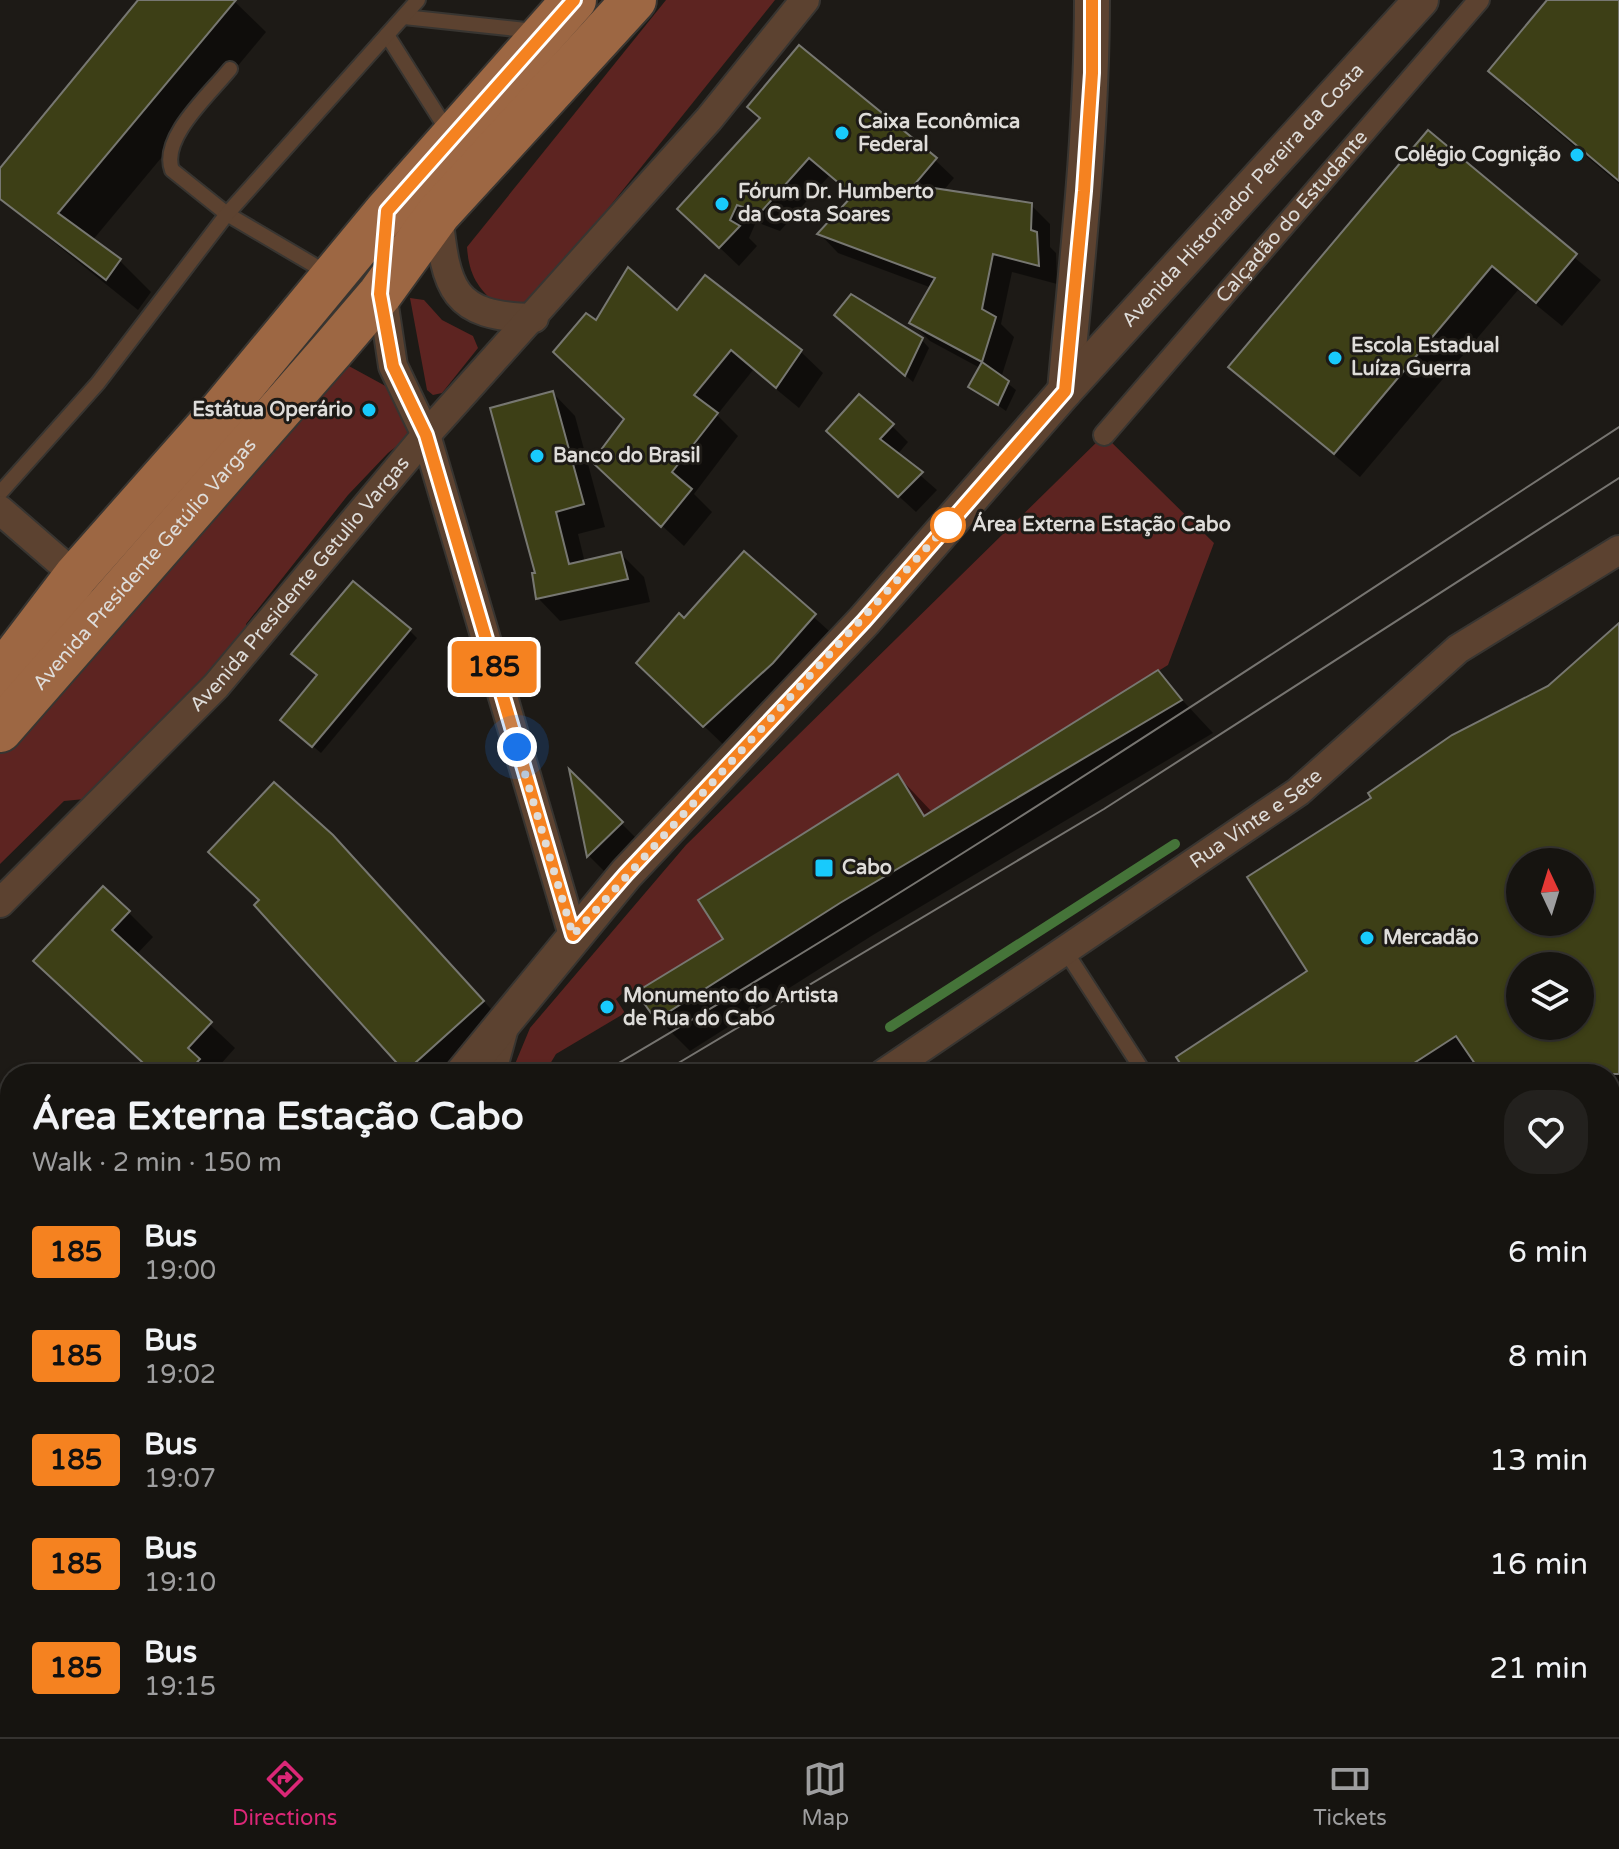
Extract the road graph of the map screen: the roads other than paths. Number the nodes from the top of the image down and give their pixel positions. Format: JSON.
{"nodes":[{"id":1,"x":418,"y":0,"type":"edge"},
{"id":2,"x":634,"y":0,"type":"edge"},
{"id":3,"x":805,"y":0,"type":"edge"},
{"id":4,"x":1092,"y":0,"type":"edge"},
{"id":5,"x":1421,"y":0,"type":"edge"},
{"id":6,"x":1479,"y":0,"type":"edge"},
{"id":7,"x":560,"y":16,"type":"edge"},
{"id":8,"x":404,"y":17,"type":"junction"},
{"id":9,"x":387,"y":35,"type":"junction"},
{"id":10,"x":230,"y":69,"type":"dead end"},
{"id":11,"x":451,"y":137,"type":"junction"},
{"id":12,"x":387,"y":211,"type":"junction"},
{"id":13,"x":227,"y":214,"type":"junction"},
{"id":14,"x":438,"y":214,"type":"junction"},
{"id":15,"x":332,"y":275,"type":"junction"},
{"id":16,"x":380,"y":294,"type":"junction"},
{"id":17,"x":534,"y":318,"type":"junction"},
{"id":18,"x":1065,"y":391,"type":"junction"},
{"id":19,"x":426,"y":435,"type":"junction"},
{"id":20,"x":1104,"y":435,"type":"dead end"},
{"id":21,"x":0,"y":493,"type":"edge"},
{"id":22,"x":0,"y":510,"type":"edge"},
{"id":23,"x":1619,"y":550,"type":"edge"},
{"id":24,"x":76,"y":576,"type":"junction"},
{"id":25,"x":0,"y":676,"type":"edge"},
{"id":26,"x":0,"y":730,"type":"edge"},
{"id":27,"x":0,"y":903,"type":"edge"},
{"id":28,"x":573,"y":935,"type":"junction"},
{"id":29,"x":1066,"y":952,"type":"junction"},
{"id":30,"x":507,"y":1017,"type":"junction"},
{"id":31,"x":470,"y":1064,"type":"edge"},
{"id":32,"x":495,"y":1064,"type":"edge"},
{"id":33,"x":898,"y":1064,"type":"edge"},
{"id":34,"x":1139,"y":1064,"type":"edge"}],
"edges":[{"from":1,"to":8,"type":"lane"},
{"from":2,"to":14,"type":"main road","name":"Avenida Presidente Getúlio Vargas"},
{"from":3,"to":17,"type":"street","name":"Avenida Presidente Getulio Vargas"},
{"from":4,"to":18,"type":"street"},
{"from":5,"to":18,"type":"street","name":"Avenida Historiador Pereira da Costa"},
{"from":6,"to":20,"type":"street","name":"Calçadão do Estudante"},
{"from":7,"to":8,"type":"lane"},
{"from":7,"to":11,"type":"main road","name":"Avenida Presidente Getúlio Vargas"},
{"from":8,"to":9,"type":"lane"},
{"from":9,"to":11,"type":"lane"},
{"from":9,"to":13,"type":"lane"},
{"from":10,"to":13,"type":"lane"},
{"from":11,"to":12,"type":"main road","name":"Avenida Presidente Getúlio Vargas"},
{"from":12,"to":15,"type":"main road","name":"Avenida Presidente Getúlio Vargas"},
{"from":12,"to":16,"type":"street"},
{"from":13,"to":15,"type":"lane"},
{"from":13,"to":21,"type":"lane"},
{"from":14,"to":16,"type":"main road","name":"Avenida Presidente Getúlio Vargas"},
{"from":14,"to":17,"type":"street"},
{"from":15,"to":24,"type":"main road","name":"Avenida Presidente Getúlio Vargas"},
{"from":16,"to":19,"type":"street"},
{"from":16,"to":26,"type":"main road","name":"Avenida Presidente Getúlio Vargas"},
{"from":17,"to":19,"type":"street","name":"Avenida Presidente Getulio Vargas"},
{"from":18,"to":28,"type":"street","name":"Avenida Historiador Pereira da Costa"},
{"from":19,"to":27,"type":"street","name":"Avenida Presidente Getulio Vargas"},
{"from":19,"to":28,"type":"street"},
{"from":22,"to":24,"type":"street"},
{"from":23,"to":29,"type":"street","name":"Rua Vinte e Sete"},
{"from":24,"to":25,"type":"main road","name":"Avenida Presidente Getúlio Vargas"},
{"from":28,"to":30,"type":"street","name":"Avenida Historiador Pereira da Costa"},
{"from":29,"to":33,"type":"street","name":"Rua Vinte e Sete"},
{"from":29,"to":34,"type":"lane"},
{"from":30,"to":31,"type":"street","name":"Avenida Historiador Pereira da Costa"},
{"from":30,"to":32,"type":"street"}]}
